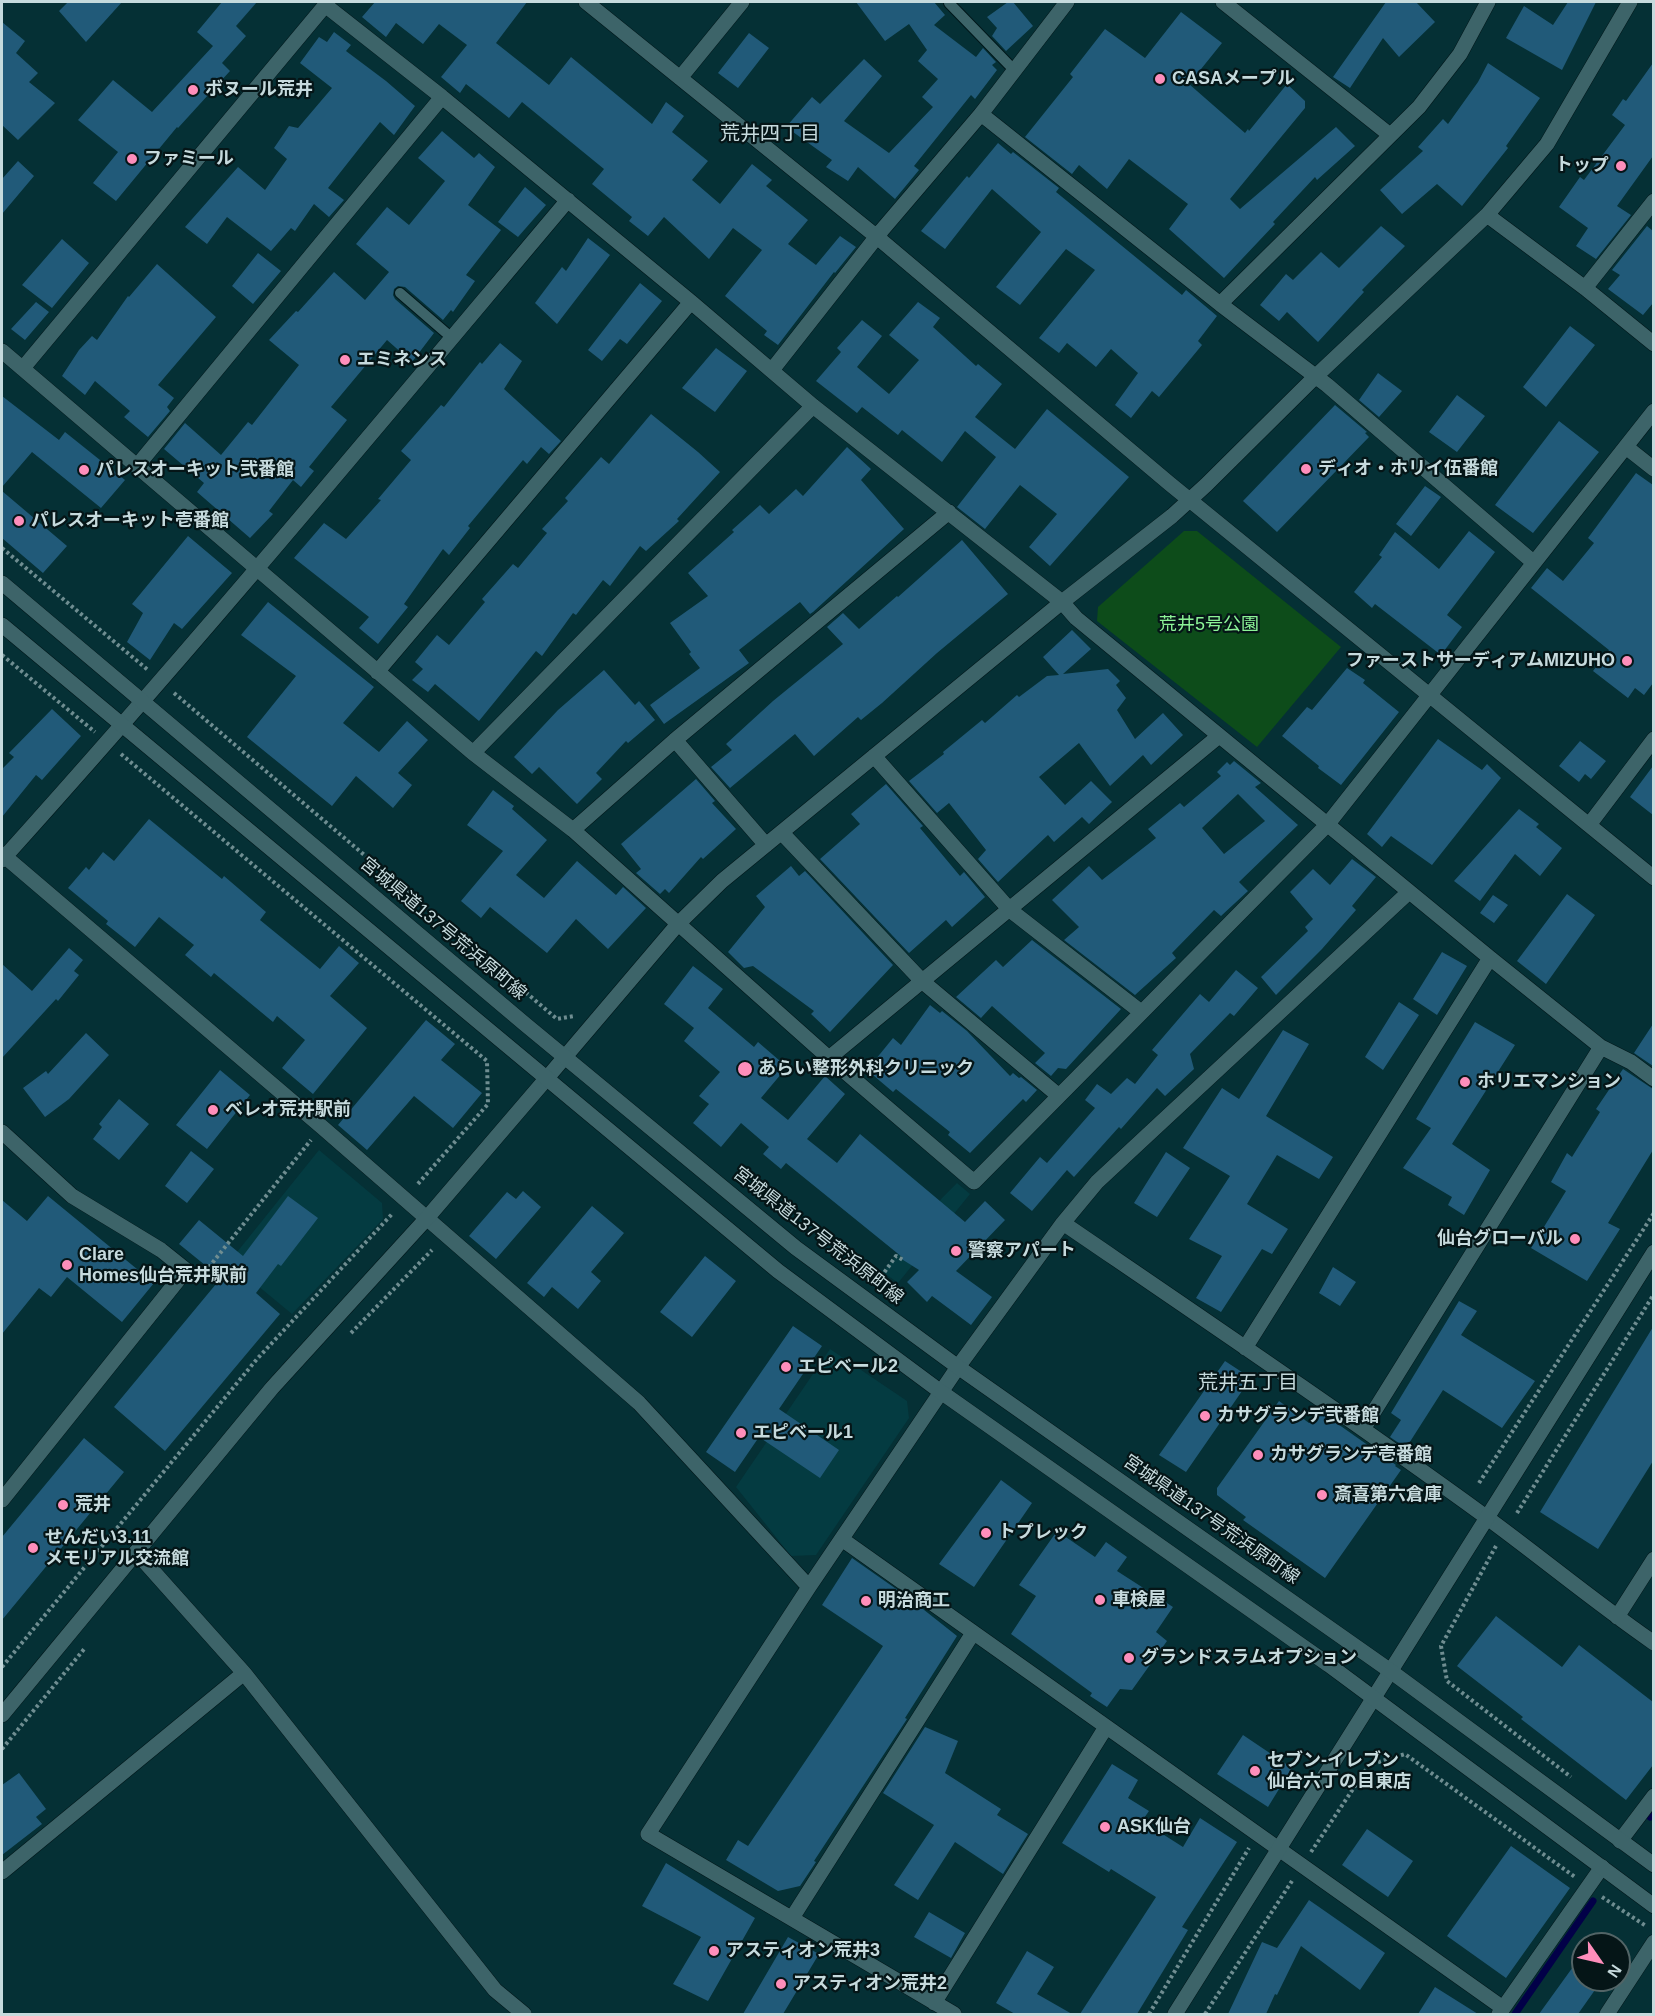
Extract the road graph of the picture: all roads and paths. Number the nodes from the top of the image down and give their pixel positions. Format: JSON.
{"nodes":[{"id":1,"x":586,"y":2,"type":"edge"},
{"id":2,"x":742,"y":2,"type":"edge"},
{"id":3,"x":1067,"y":2,"type":"edge"},
{"id":4,"x":1223,"y":2,"type":"edge"},
{"id":5,"x":1488,"y":2,"type":"edge"},
{"id":6,"x":1629,"y":2,"type":"edge"},
{"id":7,"x":326,"y":3,"type":"edge"},
{"id":8,"x":949,"y":3,"type":"edge"},
{"id":9,"x":1014,"y":70,"type":"junction"},
{"id":10,"x":680,"y":78,"type":"junction"},
{"id":11,"x":442,"y":97,"type":"junction"},
{"id":12,"x":981,"y":114,"type":"junction"},
{"id":13,"x":1390,"y":135,"type":"junction"},
{"id":14,"x":568,"y":200,"type":"junction"},
{"id":15,"x":1653,"y":201,"type":"edge"},
{"id":16,"x":1487,"y":215,"type":"junction"},
{"id":17,"x":877,"y":237,"type":"junction"},
{"id":18,"x":1585,"y":288,"type":"junction"},
{"id":19,"x":400,"y":293,"type":"dead end"},
{"id":20,"x":691,"y":302,"type":"junction"},
{"id":21,"x":1220,"y":304,"type":"junction"},
{"id":22,"x":452,"y":338,"type":"junction"},
{"id":23,"x":1653,"y":344,"type":"edge"},
{"id":24,"x":2,"y":351,"type":"edge"},
{"id":25,"x":22,"y":368,"type":"junction"},
{"id":26,"x":772,"y":370,"type":"junction"},
{"id":27,"x":1316,"y":376,"type":"junction"},
{"id":28,"x":813,"y":406,"type":"junction"},
{"id":29,"x":1653,"y":411,"type":"edge"},
{"id":30,"x":1626,"y":447,"type":"junction"},
{"id":31,"x":137,"y":466,"type":"junction"},
{"id":32,"x":1653,"y":469,"type":"edge"},
{"id":33,"x":1190,"y":500,"type":"junction"},
{"id":34,"x":949,"y":512,"type":"junction"},
{"id":35,"x":2,"y":548,"type":"edge"},
{"id":36,"x":1533,"y":562,"type":"junction"},
{"id":37,"x":258,"y":570,"type":"junction"},
{"id":38,"x":2,"y":583,"type":"edge"},
{"id":39,"x":1062,"y":602,"type":"junction"},
{"id":40,"x":2,"y":625,"type":"edge"},
{"id":41,"x":2,"y":655,"type":"edge"},
{"id":42,"x":377,"y":672,"type":"junction"},
{"id":43,"x":150,"y":673,"type":"dead end"},
{"id":44,"x":172,"y":691,"type":"dead end"},
{"id":45,"x":1430,"y":695,"type":"junction"},
{"id":46,"x":142,"y":703,"type":"junction"},
{"id":47,"x":123,"y":725,"type":"junction"},
{"id":48,"x":98,"y":734,"type":"dead end"},
{"id":49,"x":1219,"y":736,"type":"junction"},
{"id":50,"x":675,"y":740,"type":"junction"},
{"id":51,"x":1653,"y":740,"type":"edge"},
{"id":52,"x":118,"y":752,"type":"dead end"},
{"id":53,"x":473,"y":753,"type":"junction"},
{"id":54,"x":874,"y":756,"type":"junction"},
{"id":55,"x":1327,"y":825,"type":"junction"},
{"id":56,"x":1589,"y":825,"type":"junction"},
{"id":57,"x":573,"y":830,"type":"junction"},
{"id":58,"x":782,"y":833,"type":"junction"},
{"id":59,"x":766,"y":845,"type":"junction"},
{"id":60,"x":2,"y":857,"type":"edge"},
{"id":61,"x":1653,"y":878,"type":"edge"},
{"id":62,"x":1409,"y":892,"type":"junction"},
{"id":63,"x":1010,"y":910,"type":"junction"},
{"id":64,"x":678,"y":924,"type":"junction"},
{"id":65,"x":1490,"y":958,"type":"junction"},
{"id":66,"x":923,"y":982,"type":"junction"},
{"id":67,"x":1141,"y":1012,"type":"junction"},
{"id":68,"x":582,"y":1013,"type":"dead end"},
{"id":69,"x":1601,"y":1047,"type":"junction"},
{"id":70,"x":565,"y":1057,"type":"junction"},
{"id":71,"x":829,"y":1058,"type":"junction"},
{"id":72,"x":547,"y":1078,"type":"junction"},
{"id":73,"x":1653,"y":1079,"type":"edge"},
{"id":74,"x":1059,"y":1096,"type":"junction"},
{"id":75,"x":2,"y":1132,"type":"edge"},
{"id":76,"x":412,"y":1191,"type":"dead end"},
{"id":77,"x":395,"y":1210,"type":"dead end"},
{"id":78,"x":1653,"y":1213,"type":"edge"},
{"id":79,"x":427,"y":1218,"type":"junction"},
{"id":80,"x":1063,"y":1223,"type":"junction"},
{"id":81,"x":432,"y":1251,"type":"dead end"},
{"id":82,"x":1653,"y":1252,"type":"edge"},
{"id":83,"x":903,"y":1260,"type":"dead end"},
{"id":84,"x":881,"y":1277,"type":"dead end"},
{"id":85,"x":1653,"y":1294,"type":"edge"},
{"id":86,"x":348,"y":1335,"type":"dead end"},
{"id":87,"x":1245,"y":1348,"type":"junction"},
{"id":88,"x":958,"y":1367,"type":"junction"},
{"id":89,"x":941,"y":1392,"type":"junction"},
{"id":90,"x":1363,"y":1429,"type":"junction"},
{"id":91,"x":1479,"y":1483,"type":"dead end"},
{"id":92,"x":2,"y":1500,"type":"edge"},
{"id":93,"x":1517,"y":1514,"type":"dead end"},
{"id":94,"x":1486,"y":1517,"type":"junction"},
{"id":95,"x":843,"y":1540,"type":"junction"},
{"id":96,"x":1496,"y":1546,"type":"dead end"},
{"id":97,"x":136,"y":1552,"type":"junction"},
{"id":98,"x":1653,"y":1559,"type":"edge"},
{"id":99,"x":809,"y":1587,"type":"junction"},
{"id":100,"x":1617,"y":1617,"type":"junction"},
{"id":101,"x":973,"y":1633,"type":"junction"},
{"id":102,"x":91,"y":1641,"type":"dead end"},
{"id":103,"x":1653,"y":1642,"type":"edge"},
{"id":104,"x":2,"y":1655,"type":"edge"},
{"id":105,"x":7,"y":1660,"type":"junction"},
{"id":106,"x":2,"y":1667,"type":"edge"},
{"id":107,"x":1389,"y":1670,"type":"junction"},
{"id":108,"x":244,"y":1673,"type":"junction"},
{"id":109,"x":1373,"y":1697,"type":"junction"},
{"id":110,"x":2,"y":1715,"type":"edge"},
{"id":111,"x":1106,"y":1727,"type":"junction"},
{"id":112,"x":2,"y":1749,"type":"edge"},
{"id":113,"x":1577,"y":1782,"type":"dead end"},
{"id":114,"x":1653,"y":1796,"type":"edge"},
{"id":115,"x":1620,"y":1841,"type":"junction"},
{"id":116,"x":1250,"y":1846,"type":"dead end"},
{"id":117,"x":1279,"y":1848,"type":"junction"},
{"id":118,"x":1310,"y":1855,"type":"dead end"},
{"id":119,"x":1653,"y":1865,"type":"edge"},
{"id":120,"x":1602,"y":1867,"type":"junction"},
{"id":121,"x":2,"y":1872,"type":"edge"},
{"id":122,"x":1296,"y":1875,"type":"dead end"},
{"id":123,"x":1578,"y":1879,"type":"dead end"},
{"id":124,"x":1595,"y":1892,"type":"dead end"},
{"id":125,"x":1653,"y":1906,"type":"edge"},
{"id":126,"x":792,"y":1918,"type":"junction"},
{"id":127,"x":1651,"y":1935,"type":"edge"},
{"id":128,"x":934,"y":2003,"type":"junction"},
{"id":129,"x":1501,"y":2011,"type":"edge"},
{"id":130,"x":524,"y":2014,"type":"edge"},
{"id":131,"x":954,"y":2014,"type":"edge"},
{"id":132,"x":1149,"y":2014,"type":"edge"},
{"id":133,"x":1175,"y":2014,"type":"edge"},
{"id":134,"x":1205,"y":2014,"type":"edge"},
{"id":135,"x":1607,"y":2014,"type":"edge"}],
"edges":[{"from":1,"to":10,"type":"street"},
{"from":2,"to":10,"type":"street"},
{"from":3,"to":9,"type":"street"},
{"from":4,"to":13,"type":"street"},
{"from":5,"to":13,"type":"street"},
{"from":6,"to":16,"type":"street"},
{"from":7,"to":11,"type":"street"},
{"from":7,"to":25,"type":"street"},
{"from":8,"to":9,"type":"lane"},
{"from":9,"to":12,"type":"street"},
{"from":10,"to":17,"type":"street"},
{"from":11,"to":14,"type":"street"},
{"from":11,"to":31,"type":"street"},
{"from":12,"to":17,"type":"street"},
{"from":12,"to":21,"type":"street"},
{"from":13,"to":21,"type":"street"},
{"from":14,"to":20,"type":"street"},
{"from":14,"to":22,"type":"street"},
{"from":15,"to":18,"type":"street"},
{"from":16,"to":18,"type":"street"},
{"from":16,"to":27,"type":"street"},
{"from":17,"to":26,"type":"street"},
{"from":17,"to":33,"type":"street"},
{"from":18,"to":23,"type":"street"},
{"from":19,"to":22,"type":"lane"},
{"from":20,"to":26,"type":"street"},
{"from":20,"to":42,"type":"street"},
{"from":21,"to":27,"type":"street"},
{"from":22,"to":37,"type":"street"},
{"from":24,"to":25,"type":"street"},
{"from":25,"to":31,"type":"street"},
{"from":26,"to":28,"type":"street"},
{"from":27,"to":33,"type":"street"},
{"from":27,"to":36,"type":"street"},
{"from":28,"to":34,"type":"street"},
{"from":28,"to":53,"type":"street"},
{"from":29,"to":30,"type":"street"},
{"from":30,"to":32,"type":"street"},
{"from":30,"to":36,"type":"street"},
{"from":31,"to":37,"type":"street"},
{"from":33,"to":39,"type":"street"},
{"from":33,"to":45,"type":"street"},
{"from":34,"to":39,"type":"street"},
{"from":34,"to":50,"type":"street"},
{"from":35,"to":43,"type":"path"},
{"from":36,"to":45,"type":"street"},
{"from":37,"to":42,"type":"street"},
{"from":37,"to":46,"type":"street"},
{"from":38,"to":46,"type":"street","name":"宮城県道137号荒浜原町線"},
{"from":39,"to":49,"type":"street"},
{"from":39,"to":54,"type":"street"},
{"from":40,"to":47,"type":"street"},
{"from":41,"to":48,"type":"path"},
{"from":42,"to":53,"type":"street"},
{"from":44,"to":68,"type":"path"},
{"from":45,"to":55,"type":"street"},
{"from":45,"to":56,"type":"street"},
{"from":46,"to":47,"type":"street"},
{"from":46,"to":70,"type":"street","name":"宮城県道137号荒浜原町線"},
{"from":47,"to":60,"type":"street"},
{"from":47,"to":72,"type":"street"},
{"from":49,"to":55,"type":"street"},
{"from":49,"to":63,"type":"street"},
{"from":50,"to":57,"type":"street"},
{"from":50,"to":59,"type":"street"},
{"from":51,"to":56,"type":"street"},
{"from":52,"to":76,"type":"path"},
{"from":53,"to":57,"type":"street"},
{"from":54,"to":58,"type":"street"},
{"from":54,"to":63,"type":"street"},
{"from":55,"to":62,"type":"street"},
{"from":55,"to":67,"type":"street"},
{"from":56,"to":61,"type":"street"},
{"from":57,"to":64,"type":"street"},
{"from":58,"to":59,"type":"street"},
{"from":58,"to":66,"type":"street"},
{"from":59,"to":64,"type":"street"},
{"from":60,"to":79,"type":"street"},
{"from":62,"to":65,"type":"street"},
{"from":62,"to":80,"type":"street"},
{"from":63,"to":66,"type":"street"},
{"from":63,"to":67,"type":"street"},
{"from":64,"to":70,"type":"street"},
{"from":64,"to":71,"type":"street"},
{"from":65,"to":69,"type":"street"},
{"from":65,"to":87,"type":"street"},
{"from":66,"to":71,"type":"street"},
{"from":66,"to":74,"type":"street"},
{"from":67,"to":74,"type":"street"},
{"from":69,"to":73,"type":"street"},
{"from":69,"to":90,"type":"street"},
{"from":70,"to":72,"type":"street"},
{"from":70,"to":88,"type":"street","name":"宮城県道137号荒浜原町線"},
{"from":71,"to":74,"type":"street"},
{"from":72,"to":79,"type":"street"},
{"from":72,"to":89,"type":"street"},
{"from":75,"to":92,"type":"street"},
{"from":77,"to":105,"type":"path"},
{"from":78,"to":91,"type":"path"},
{"from":79,"to":97,"type":"street"},
{"from":79,"to":99,"type":"street"},
{"from":80,"to":87,"type":"street"},
{"from":80,"to":88,"type":"street"},
{"from":81,"to":86,"type":"path"},
{"from":82,"to":94,"type":"street"},
{"from":83,"to":84,"type":"path"},
{"from":85,"to":93,"type":"path"},
{"from":87,"to":90,"type":"street"},
{"from":88,"to":89,"type":"street"},
{"from":88,"to":107,"type":"street","name":"宮城県道137号荒浜原町線"},
{"from":89,"to":95,"type":"street"},
{"from":89,"to":109,"type":"street"},
{"from":90,"to":94,"type":"street"},
{"from":94,"to":100,"type":"street"},
{"from":94,"to":107,"type":"street"},
{"from":95,"to":99,"type":"street"},
{"from":95,"to":101,"type":"street"},
{"from":96,"to":113,"type":"path"},
{"from":97,"to":108,"type":"street"},
{"from":97,"to":110,"type":"street"},
{"from":98,"to":100,"type":"street"},
{"from":99,"to":126,"type":"street"},
{"from":100,"to":103,"type":"street"},
{"from":101,"to":111,"type":"street"},
{"from":101,"to":126,"type":"street"},
{"from":102,"to":112,"type":"path"},
{"from":104,"to":105,"type":"path"},
{"from":105,"to":106,"type":"path"},
{"from":107,"to":109,"type":"street"},
{"from":107,"to":115,"type":"street","name":"宮城県道137号荒浜原町線"},
{"from":108,"to":121,"type":"street"},
{"from":108,"to":130,"type":"street"},
{"from":109,"to":117,"type":"street"},
{"from":109,"to":120,"type":"street"},
{"from":111,"to":117,"type":"street"},
{"from":111,"to":128,"type":"street"},
{"from":114,"to":115,"type":"street"},
{"from":115,"to":119,"type":"street","name":"宮城県道137号荒浜原町線"},
{"from":116,"to":132,"type":"path"},
{"from":117,"to":129,"type":"street"},
{"from":117,"to":133,"type":"street"},
{"from":118,"to":123,"type":"path"},
{"from":120,"to":125,"type":"street"},
{"from":120,"to":129,"type":"street"},
{"from":122,"to":134,"type":"path"},
{"from":124,"to":127,"type":"path"},
{"from":126,"to":128,"type":"street"},
{"from":127,"to":135,"type":"street"},
{"from":128,"to":131,"type":"street"}]}
